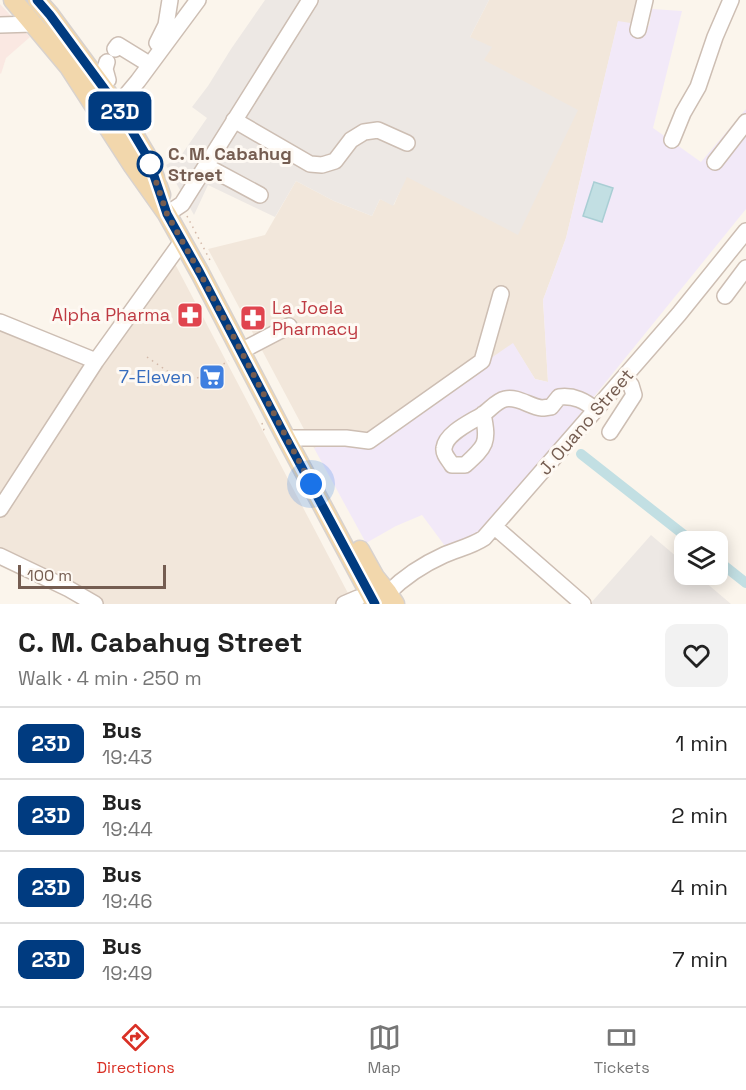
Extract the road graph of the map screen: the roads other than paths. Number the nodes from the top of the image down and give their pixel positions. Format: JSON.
{"nodes":[{"id":1,"x":14,"y":0,"type":"edge"},
{"id":2,"x":37,"y":0,"type":"edge"},
{"id":3,"x":170,"y":0,"type":"edge"},
{"id":4,"x":198,"y":0,"type":"edge"},
{"id":5,"x":310,"y":0,"type":"edge"},
{"id":6,"x":645,"y":0,"type":"edge"},
{"id":7,"x":731,"y":0,"type":"edge"},
{"id":8,"x":33,"y":24,"type":"junction"},
{"id":9,"x":0,"y":25,"type":"edge"},
{"id":10,"x":638,"y":30,"type":"dead end"},
{"id":11,"x":144,"y":61,"type":"junction"},
{"id":12,"x":102,"y":85,"type":"junction"},
{"id":13,"x":120,"y":102,"type":"junction"},
{"id":14,"x":101,"y":115,"type":"junction"},
{"id":15,"x":234,"y":120,"type":"junction"},
{"id":16,"x":746,"y":122,"type":"edge"},
{"id":17,"x":672,"y":140,"type":"dead end"},
{"id":18,"x":407,"y":143,"type":"dead end"},
{"id":19,"x":715,"y":162,"type":"dead end"},
{"id":20,"x":206,"y":166,"type":"junction"},
{"id":21,"x":260,"y":195,"type":"dead end"},
{"id":22,"x":167,"y":214,"type":"junction"},
{"id":23,"x":744,"y":237,"type":"edge"},
{"id":24,"x":183,"y":240,"type":"junction"},
{"id":25,"x":746,"y":268,"type":"edge"},
{"id":26,"x":200,"y":273,"type":"junction"},
{"id":27,"x":501,"y":294,"type":"dead end"},
{"id":28,"x":725,"y":296,"type":"dead end"},
{"id":29,"x":0,"y":322,"type":"edge"},
{"id":30,"x":289,"y":326,"type":"dead end"},
{"id":31,"x":235,"y":356,"type":"junction"},
{"id":32,"x":96,"y":361,"type":"junction"},
{"id":33,"x":624,"y":378,"type":"junction"},
{"id":34,"x":596,"y":410,"type":"junction"},
{"id":35,"x":483,"y":414,"type":"dead end"},
{"id":36,"x":610,"y":432,"type":"dead end"},
{"id":37,"x":286,"y":438,"type":"junction"},
{"id":38,"x":0,"y":509,"type":"edge"},
{"id":39,"x":495,"y":527,"type":"junction"},
{"id":40,"x":0,"y":556,"type":"edge"},
{"id":41,"x":374,"y":598,"type":"edge"},
{"id":42,"x":95,"y":604,"type":"edge"},
{"id":43,"x":583,"y":604,"type":"edge"}],
"edges":[{"from":1,"to":8,"type":"main road"},
{"from":2,"to":12,"type":"main road"},
{"from":3,"to":11,"type":"street"},
{"from":4,"to":13,"type":"street"},
{"from":5,"to":15,"type":"street"},
{"from":6,"to":10,"type":"street"},
{"from":7,"to":17,"type":"street"},
{"from":8,"to":9,"type":"street"},
{"from":8,"to":14,"type":"main road"},
{"from":11,"to":12,"type":"street"},
{"from":11,"to":13,"type":"street"},
{"from":12,"to":13,"type":"main road"},
{"from":13,"to":14,"type":"street"},
{"from":13,"to":22,"type":"main road"},
{"from":14,"to":22,"type":"main road"},
{"from":15,"to":18,"type":"street"},
{"from":15,"to":20,"type":"street"},
{"from":16,"to":19,"type":"street"},
{"from":20,"to":21,"type":"street"},
{"from":20,"to":22,"type":"street"},
{"from":22,"to":24,"type":"main road"},
{"from":23,"to":33,"type":"street","name":"J. Ouano Street"},
{"from":24,"to":26,"type":"main road"},
{"from":24,"to":32,"type":"street"},
{"from":25,"to":28,"type":"street"},
{"from":26,"to":31,"type":"main road"},
{"from":26,"to":41,"type":"main road"},
{"from":27,"to":37,"type":"street"},
{"from":29,"to":32,"type":"street"},
{"from":30,"to":31,"type":"street"},
{"from":31,"to":37,"type":"main road"},
{"from":32,"to":38,"type":"street"},
{"from":33,"to":34,"type":"street","name":"J. Ouano Street"},
{"from":33,"to":36,"type":"street"},
{"from":34,"to":35,"type":"street"},
{"from":34,"to":39,"type":"street","name":"J. Ouano Street"},
{"from":37,"to":41,"type":"main road"},
{"from":39,"to":41,"type":"street","name":"J. Ouano Street"},
{"from":39,"to":43,"type":"street"},
{"from":40,"to":42,"type":"street"}]}
